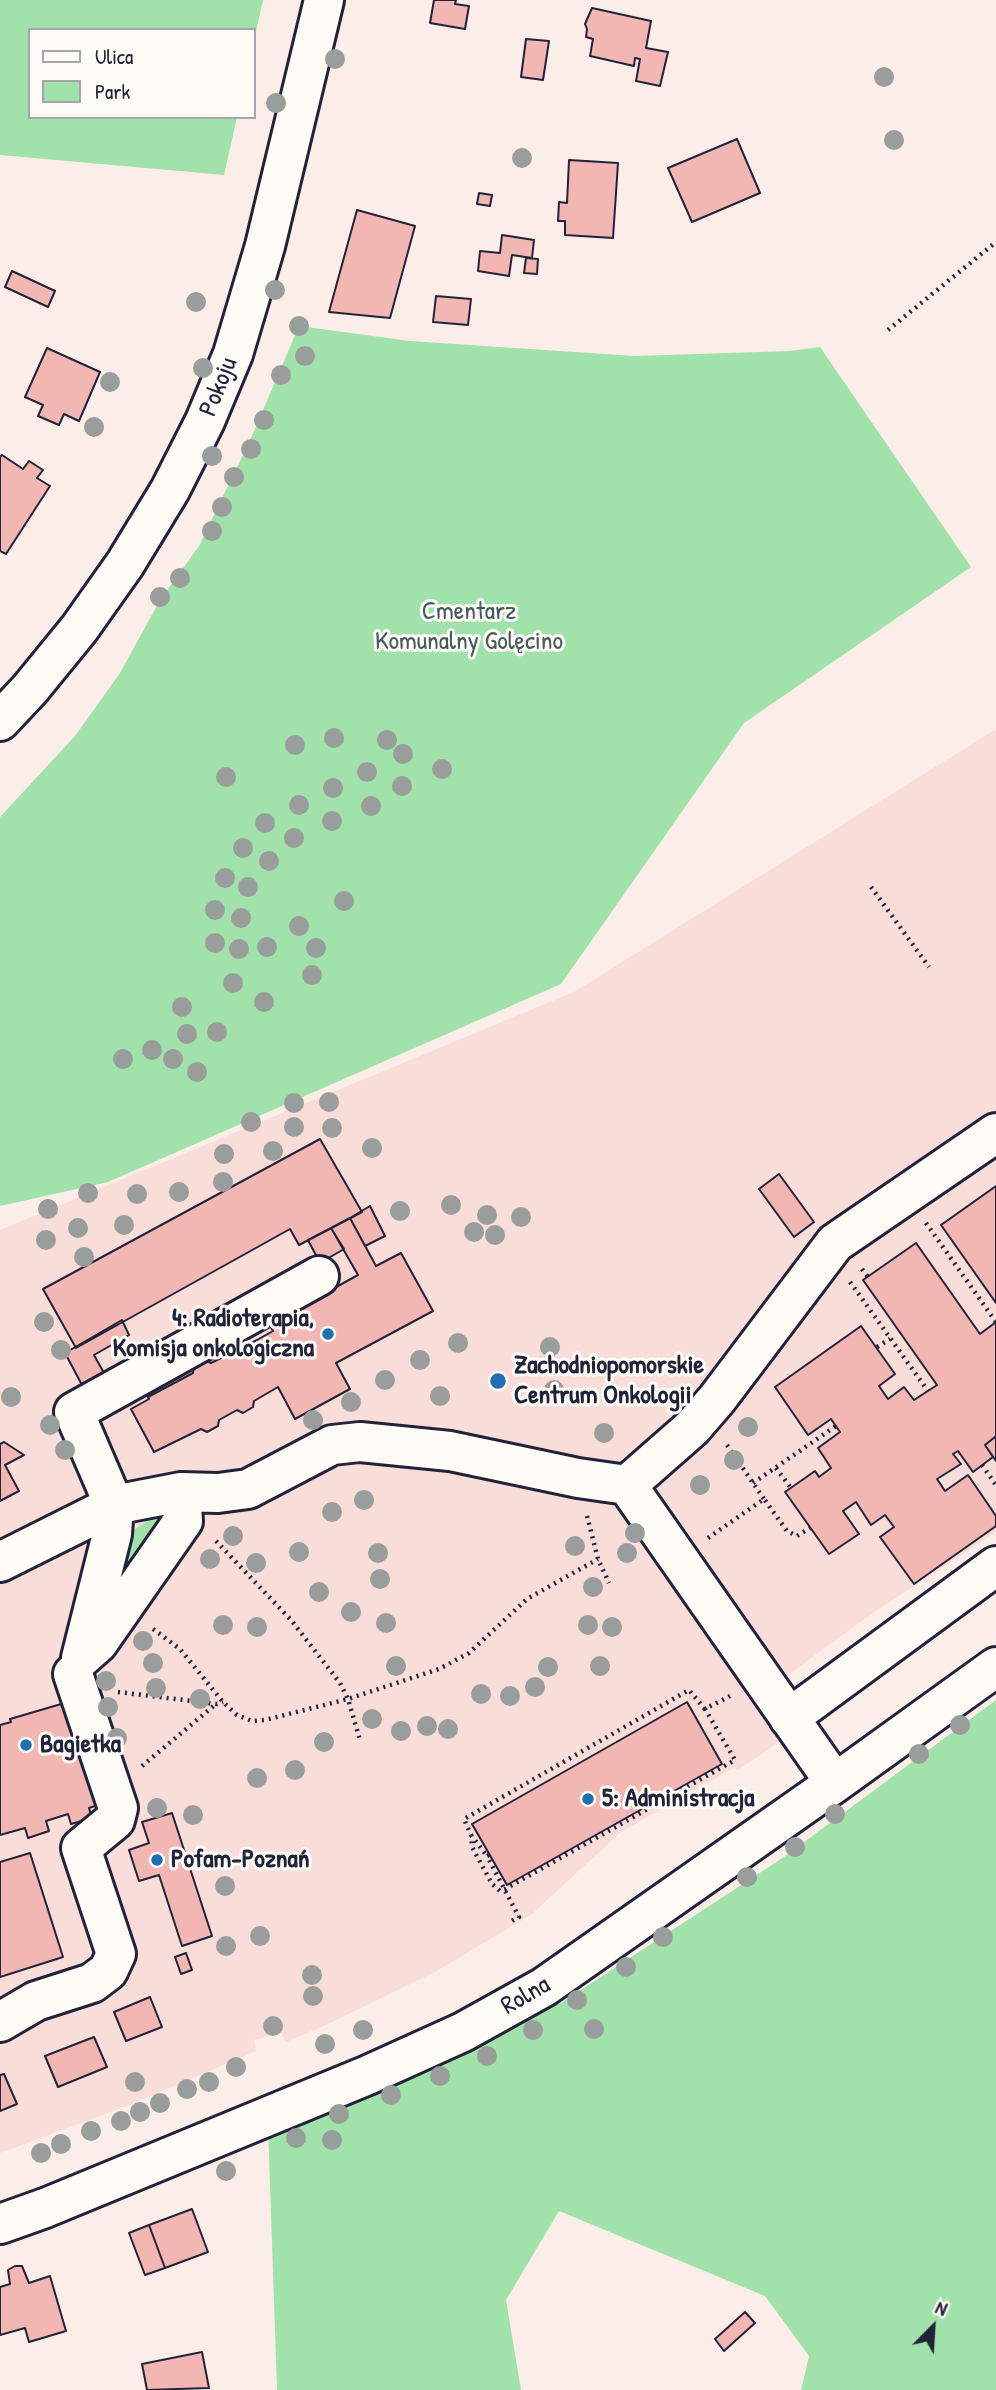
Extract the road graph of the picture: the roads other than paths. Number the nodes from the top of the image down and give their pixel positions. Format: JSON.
{"nodes":[{"id":1,"x":324,"y":0,"type":"edge"},
{"id":2,"x":0,"y":721,"type":"edge"},
{"id":3,"x":996,"y":1133,"type":"edge"},
{"id":4,"x":319,"y":1276,"type":"dead end"},
{"id":5,"x":627,"y":1485,"type":"junction"},
{"id":6,"x":181,"y":1492,"type":"junction"},
{"id":7,"x":114,"y":1505,"type":"junction"},
{"id":8,"x":0,"y":1562,"type":"edge"},
{"id":9,"x":996,"y":1566,"type":"edge"},
{"id":10,"x":996,"y":1667,"type":"edge"},
{"id":11,"x":76,"y":1682,"type":"road end"},
{"id":12,"x":789,"y":1718,"type":"junction"},
{"id":13,"x":835,"y":1783,"type":"junction"},
{"id":14,"x":0,"y":2022,"type":"edge"},
{"id":15,"x":0,"y":2224,"type":"edge"}],
"edges":[{"from":1,"to":2,"type":"street","name":"Pokoju"},
{"from":3,"to":5,"type":"street"},
{"from":4,"to":7,"type":"street"},
{"from":5,"to":6,"type":"street"},
{"from":5,"to":12,"type":"street"},
{"from":6,"to":7,"type":"street"},
{"from":6,"to":7,"type":"street"},
{"from":7,"to":8,"type":"street"},
{"from":9,"to":12,"type":"street"},
{"from":10,"to":13,"type":"street","name":"Rolna"},
{"from":11,"to":14,"type":"street"},
{"from":12,"to":13,"type":"street"},
{"from":13,"to":15,"type":"street","name":"Rolna"}]}
